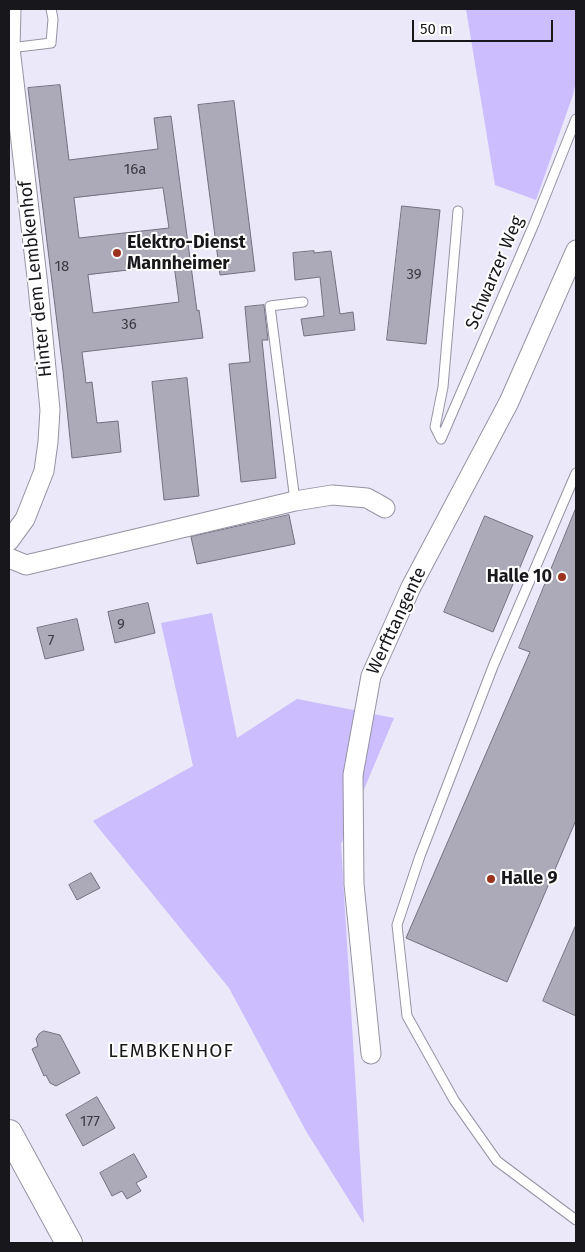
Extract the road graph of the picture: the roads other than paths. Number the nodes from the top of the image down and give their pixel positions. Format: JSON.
{"nodes":[{"id":1,"x":11,"y":9,"type":"edge"},
{"id":2,"x":52,"y":9,"type":"edge"},
{"id":3,"x":10,"y":48,"type":"edge"},
{"id":4,"x":576,"y":119,"type":"edge"},
{"id":5,"x":458,"y":211,"type":"dead end"},
{"id":6,"x":576,"y":250,"type":"edge"},
{"id":7,"x":304,"y":302,"type":"dead end"},
{"id":8,"x":576,"y":473,"type":"edge"},
{"id":9,"x":295,"y":501,"type":"junction"},
{"id":10,"x":385,"y":508,"type":"dead end"},
{"id":11,"x":9,"y":541,"type":"edge"},
{"id":12,"x":9,"y":558,"type":"edge"},
{"id":13,"x":371,"y":1054,"type":"dead end"},
{"id":14,"x":9,"y":1133,"type":"edge"},
{"id":15,"x":576,"y":1220,"type":"edge"},
{"id":16,"x":69,"y":1243,"type":"edge"}],
"edges":[{"from":1,"to":3,"type":"street","name":"Hinter dem Lembkenhof"},
{"from":2,"to":3,"type":"lane"},
{"from":3,"to":11,"type":"street","name":"Hinter dem Lembkenhof"},
{"from":4,"to":5,"type":"lane","name":"Schwarzer Weg"},
{"from":6,"to":13,"type":"street","name":"Werfttangente"},
{"from":7,"to":9,"type":"lane"},
{"from":8,"to":15,"type":"lane"},
{"from":9,"to":10,"type":"street"},
{"from":9,"to":12,"type":"street"},
{"from":14,"to":16,"type":"street"}]}
